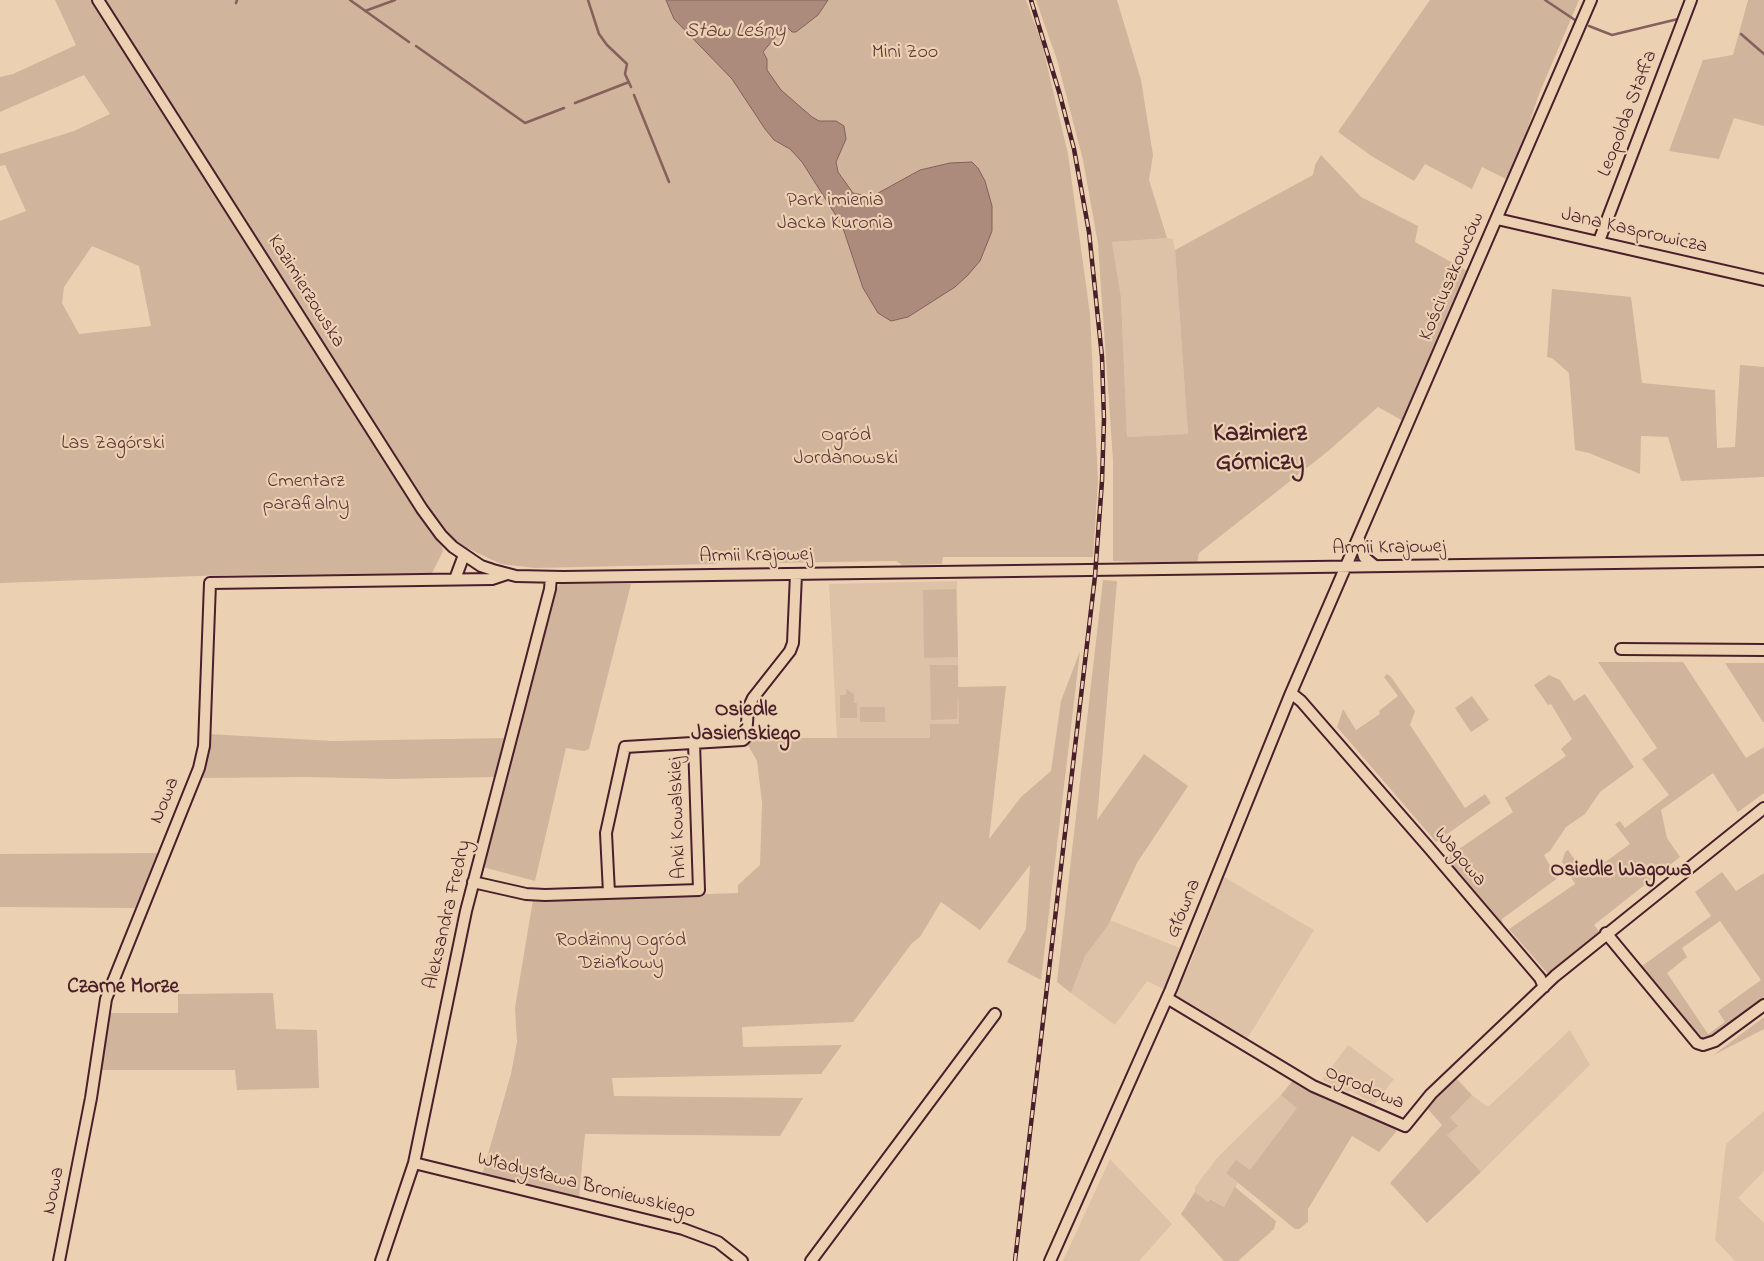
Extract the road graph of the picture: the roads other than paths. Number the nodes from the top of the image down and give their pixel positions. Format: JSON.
{"nodes":[{"id":1,"x":98,"y":0,"type":"edge"},
{"id":2,"x":1591,"y":0,"type":"edge"},
{"id":3,"x":1691,"y":0,"type":"edge"},
{"id":4,"x":1497,"y":218,"type":"junction"},
{"id":5,"x":1599,"y":241,"type":"junction"},
{"id":6,"x":1764,"y":280,"type":"edge"},
{"id":7,"x":1358,"y":538,"type":"junction"},
{"id":8,"x":464,"y":555,"type":"junction"},
{"id":9,"x":1764,"y":561,"type":"edge"},
{"id":10,"x":1375,"y":566,"type":"junction"},
{"id":11,"x":1346,"y":567,"type":"junction"},
{"id":12,"x":507,"y":574,"type":"junction"},
{"id":13,"x":796,"y":574,"type":"junction"},
{"id":14,"x":550,"y":577,"type":"junction"},
{"id":15,"x":455,"y":579,"type":"junction"},
{"id":16,"x":1620,"y":649,"type":"dead end"},
{"id":17,"x":1764,"y":650,"type":"edge"},
{"id":18,"x":1291,"y":693,"type":"junction"},
{"id":19,"x":694,"y":743,"type":"junction"},
{"id":20,"x":1764,"y":808,"type":"edge"},
{"id":21,"x":473,"y":882,"type":"junction"},
{"id":22,"x":609,"y":893,"type":"junction"},
{"id":23,"x":1606,"y":934,"type":"junction"},
{"id":24,"x":1544,"y":987,"type":"junction"},
{"id":25,"x":1167,"y":998,"type":"junction"},
{"id":26,"x":1764,"y":1005,"type":"edge"},
{"id":27,"x":995,"y":1014,"type":"dead end"},
{"id":28,"x":414,"y":1162,"type":"junction"},
{"id":29,"x":59,"y":1261,"type":"edge"},
{"id":30,"x":381,"y":1261,"type":"edge"},
{"id":31,"x":742,"y":1261,"type":"edge"},
{"id":32,"x":811,"y":1261,"type":"edge"},
{"id":33,"x":1050,"y":1261,"type":"edge"}],
"edges":[{"from":1,"to":8,"type":"street","name":"Kazimierzowska"},
{"from":2,"to":4,"type":"street","name":"Kościuszkowców"},
{"from":3,"to":5,"type":"street","name":"Leopolda Staffa"},
{"from":4,"to":5,"type":"street","name":"Jana Kasprowicza"},
{"from":4,"to":7,"type":"street","name":"Kościuszkowców"},
{"from":5,"to":6,"type":"street","name":"Jana Kasprowicza"},
{"from":7,"to":10,"type":"street"},
{"from":7,"to":11,"type":"street","name":"Kościuszkowców"},
{"from":8,"to":12,"type":"street","name":"Kazimierzowska"},
{"from":8,"to":15,"type":"street"},
{"from":9,"to":10,"type":"street","name":"Armii Krajowej"},
{"from":10,"to":11,"type":"street","name":"Armii Krajowej"},
{"from":11,"to":13,"type":"street","name":"Armii Krajowej"},
{"from":11,"to":18,"type":"street","name":"Główna"},
{"from":12,"to":14,"type":"street","name":"Armii Krajowej"},
{"from":12,"to":15,"type":"street","name":"Nowa"},
{"from":13,"to":14,"type":"street","name":"Armii Krajowej"},
{"from":13,"to":19,"type":"street","name":"Anki Kowalskiej"},
{"from":14,"to":21,"type":"street","name":"Aleksandra Fredry"},
{"from":15,"to":29,"type":"street","name":"Nowa"},
{"from":16,"to":17,"type":"street"},
{"from":18,"to":24,"type":"street","name":"Wagowa"},
{"from":18,"to":25,"type":"street","name":"Główna"},
{"from":19,"to":22,"type":"street","name":"Anki Kowalskiej"},
{"from":19,"to":22,"type":"street","name":"Anki Kowalskiej"},
{"from":20,"to":23,"type":"street"},
{"from":21,"to":22,"type":"street","name":"Anki Kowalskiej"},
{"from":21,"to":28,"type":"street","name":"Aleksandra Fredry"},
{"from":23,"to":24,"type":"street"},
{"from":23,"to":26,"type":"street"},
{"from":24,"to":25,"type":"street","name":"Ogrodowa"},
{"from":25,"to":33,"type":"street","name":"Główna"},
{"from":27,"to":32,"type":"street"},
{"from":28,"to":30,"type":"street","name":"Aleksandra Fredry"},
{"from":28,"to":31,"type":"street","name":"Władysława Broniewskiego"}]}
